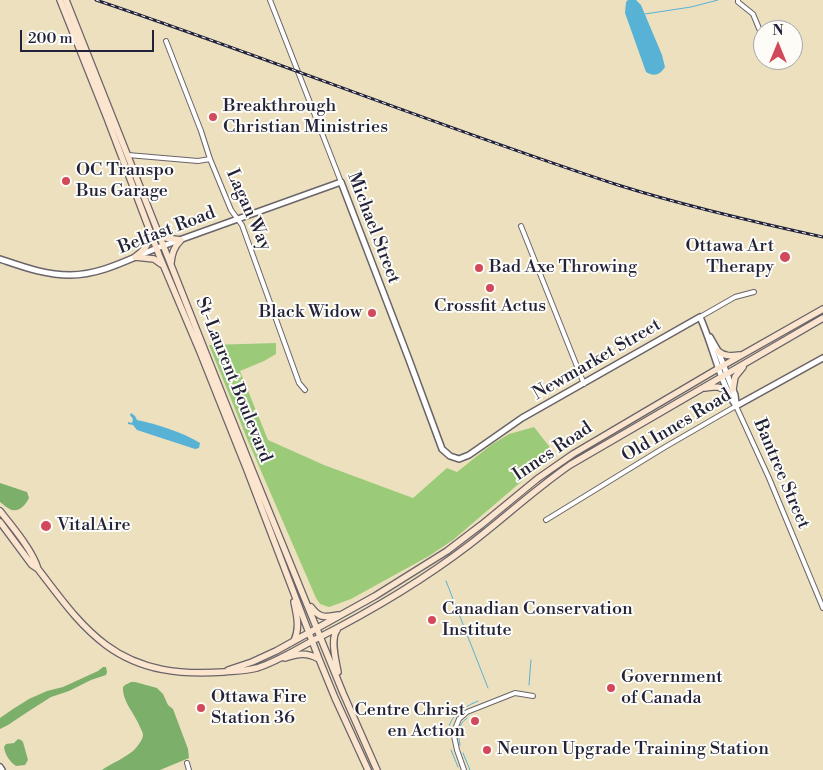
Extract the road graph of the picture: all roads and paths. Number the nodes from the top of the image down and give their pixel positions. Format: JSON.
{"nodes":[{"id":1,"x":66,"y":0,"type":"edge"},
{"id":2,"x":270,"y":0,"type":"edge"},
{"id":3,"x":738,"y":0,"type":"edge"},
{"id":4,"x":61,"y":3,"type":"edge"},
{"id":5,"x":756,"y":20,"type":"edge"},
{"id":6,"x":166,"y":41,"type":"dead end"},
{"id":7,"x":127,"y":155,"type":"junction"},
{"id":8,"x":210,"y":159,"type":"junction"},
{"id":9,"x":340,"y":182,"type":"junction"},
{"id":10,"x":237,"y":219,"type":"junction"},
{"id":11,"x":521,"y":226,"type":"dead end"},
{"id":12,"x":148,"y":227,"type":"junction"},
{"id":13,"x":157,"y":232,"type":"junction"},
{"id":14,"x":181,"y":240,"type":"junction"},
{"id":15,"x":164,"y":246,"type":"junction"},
{"id":16,"x":156,"y":249,"type":"junction"},
{"id":17,"x":135,"y":257,"type":"junction"},
{"id":18,"x":0,"y":259,"type":"edge"},
{"id":19,"x":171,"y":265,"type":"junction"},
{"id":20,"x":164,"y":267,"type":"junction"},
{"id":21,"x":754,"y":292,"type":"dead end"},
{"id":22,"x":823,"y":309,"type":"edge"},
{"id":23,"x":700,"y":317,"type":"junction"},
{"id":24,"x":823,"y":318,"type":"edge"},
{"id":25,"x":707,"y":332,"type":"junction"},
{"id":26,"x":718,"y":351,"type":"junction"},
{"id":27,"x":742,"y":355,"type":"junction"},
{"id":28,"x":823,"y":358,"type":"edge"},
{"id":29,"x":747,"y":362,"type":"junction"},
{"id":30,"x":721,"y":367,"type":"junction"},
{"id":31,"x":724,"y":375,"type":"junction"},
{"id":32,"x":584,"y":384,"type":"junction"},
{"id":33,"x":700,"y":389,"type":"junction"},
{"id":34,"x":305,"y":390,"type":"dead end"},
{"id":35,"x":731,"y":391,"type":"junction"},
{"id":36,"x":736,"y":406,"type":"junction"},
{"id":37,"x":234,"y":430,"type":"junction"},
{"id":38,"x":459,"y":459,"type":"joint"},
{"id":39,"x":250,"y":471,"type":"junction"},
{"id":40,"x":0,"y":511,"type":"edge"},
{"id":41,"x":546,"y":520,"type":"dead end"},
{"id":42,"x":0,"y":522,"type":"edge"},
{"id":43,"x":38,"y":569,"type":"junction"},
{"id":44,"x":291,"y":585,"type":"junction"},
{"id":45,"x":305,"y":599,"type":"junction"},
{"id":46,"x":823,"y":608,"type":"edge"},
{"id":47,"x":345,"y":614,"type":"junction"},
{"id":48,"x":318,"y":628,"type":"junction"},
{"id":49,"x":338,"y":628,"type":"junction"},
{"id":50,"x":309,"y":632,"type":"junction"},
{"id":51,"x":321,"y":636,"type":"junction"},
{"id":52,"x":294,"y":641,"type":"junction"},
{"id":53,"x":312,"y":641,"type":"junction"},
{"id":54,"x":319,"y":659,"type":"junction"},
{"id":55,"x":273,"y":662,"type":"junction"},
{"id":56,"x":224,"y":672,"type":"junction"},
{"id":57,"x":339,"y":682,"type":"junction"},
{"id":58,"x":533,"y":696,"type":"dead end"},
{"id":59,"x":187,"y":763,"type":"dead end"},
{"id":60,"x":0,"y":767,"type":"edge"},
{"id":61,"x":2,"y":770,"type":"edge"},
{"id":62,"x":189,"y":770,"type":"edge"},
{"id":63,"x":368,"y":770,"type":"edge"},
{"id":64,"x":377,"y":770,"type":"edge"},
{"id":65,"x":464,"y":770,"type":"edge"}],
"edges":[{"from":1,"to":7,"type":"main road","name":"St-Laurent Boulevard"},
{"from":2,"to":9,"type":"street","name":"Michael Street"},
{"from":3,"to":5,"type":"street"},
{"from":4,"to":12,"type":"main road","name":"St-Laurent Boulevard"},
{"from":6,"to":8,"type":"street","name":"Lagan Way"},
{"from":7,"to":8,"type":"street"},
{"from":7,"to":13,"type":"main road","name":"St-Laurent Boulevard"},
{"from":8,"to":10,"type":"street","name":"Lagan Way"},
{"from":9,"to":10,"type":"street","name":"Belfast Road"},
{"from":9,"to":38,"type":"street","name":"Michael Street"},
{"from":10,"to":14,"type":"street","name":"Belfast Road"},
{"from":10,"to":34,"type":"street","name":"Lagan Way"},
{"from":11,"to":32,"type":"street"},
{"from":12,"to":16,"type":"main road","name":"St-Laurent Boulevard"},
{"from":12,"to":17,"type":"main road"},
{"from":13,"to":14,"type":"main road"},
{"from":13,"to":15,"type":"main road","name":"St-Laurent Boulevard"},
{"from":14,"to":15,"type":"street","name":"Belfast Road"},
{"from":14,"to":19,"type":"main road"},
{"from":15,"to":16,"type":"street","name":"Belfast Road"},
{"from":15,"to":19,"type":"main road","name":"St-Laurent Boulevard"},
{"from":16,"to":17,"type":"street","name":"Belfast Road"},
{"from":16,"to":20,"type":"main road","name":"St-Laurent Boulevard"},
{"from":17,"to":18,"type":"street","name":"Belfast Road"},
{"from":17,"to":20,"type":"main road"},
{"from":19,"to":37,"type":"main road","name":"St-Laurent Boulevard"},
{"from":20,"to":37,"type":"main road","name":"St-Laurent Boulevard"},
{"from":21,"to":23,"type":"street","name":"Newmarket Street"},
{"from":22,"to":27,"type":"main road","name":"Innes Road"},
{"from":23,"to":25,"type":"street","name":"Bantree Street"},
{"from":23,"to":32,"type":"street","name":"Newmarket Street"},
{"from":24,"to":29,"type":"main road","name":"Innes Road"},
{"from":25,"to":26,"type":"street","name":"Bantree Street"},
{"from":25,"to":30,"type":"street","name":"Bantree Street"},
{"from":26,"to":27,"type":"main road"},
{"from":26,"to":30,"type":"street","name":"Bantree Street"},
{"from":27,"to":30,"type":"main road","name":"Innes Road"},
{"from":28,"to":36,"type":"street","name":"Old Innes Road"},
{"from":29,"to":31,"type":"main road","name":"Innes Road"},
{"from":29,"to":35,"type":"main road"},
{"from":30,"to":31,"type":"street","name":"Bantree Street"},
{"from":30,"to":47,"type":"main road","name":"Innes Road"},
{"from":31,"to":33,"type":"main road","name":"Innes Road"},
{"from":31,"to":35,"type":"street","name":"Bantree Street"},
{"from":32,"to":38,"type":"street","name":"Newmarket Street"},
{"from":33,"to":35,"type":"main road"},
{"from":33,"to":49,"type":"main road","name":"Innes Road"},
{"from":35,"to":36,"type":"street","name":"Bantree Street"},
{"from":36,"to":41,"type":"street","name":"Old Innes Road"},
{"from":36,"to":46,"type":"street","name":"Bantree Street"},
{"from":37,"to":39,"type":"main road","name":"St-Laurent Boulevard"},
{"from":39,"to":44,"type":"main road","name":"St-Laurent Boulevard"},
{"from":39,"to":45,"type":"main road","name":"St-Laurent Boulevard"},
{"from":40,"to":43,"type":"main road"},
{"from":42,"to":43,"type":"main road"},
{"from":43,"to":56,"type":"main road"},
{"from":44,"to":50,"type":"main road","name":"St-Laurent Boulevard"},
{"from":44,"to":52,"type":"main road"},
{"from":45,"to":47,"type":"main road"},
{"from":45,"to":48,"type":"main road","name":"St-Laurent Boulevard"},
{"from":47,"to":48,"type":"main road","name":"Innes Road"},
{"from":48,"to":50,"type":"main road","name":"Innes Road"},
{"from":48,"to":51,"type":"main road","name":"St-Laurent Boulevard"},
{"from":49,"to":51,"type":"main road","name":"Innes Road"},
{"from":49,"to":57,"type":"main road"},
{"from":50,"to":52,"type":"main road","name":"Innes Road"},
{"from":50,"to":53,"type":"main road","name":"St-Laurent Boulevard"},
{"from":51,"to":53,"type":"main road","name":"Innes Road"},
{"from":51,"to":57,"type":"main road","name":"St-Laurent Boulevard"},
{"from":52,"to":56,"type":"main road","name":"Innes Road"},
{"from":53,"to":54,"type":"main road","name":"St-Laurent Boulevard"},
{"from":53,"to":55,"type":"main road","name":"Innes Road"},
{"from":54,"to":55,"type":"main road"},
{"from":54,"to":63,"type":"main road","name":"St-Laurent Boulevard"},
{"from":55,"to":56,"type":"main road"},
{"from":57,"to":64,"type":"main road","name":"St-Laurent Boulevard"},
{"from":58,"to":65,"type":"street"},
{"from":59,"to":62,"type":"street"},
{"from":60,"to":61,"type":"street"}]}
